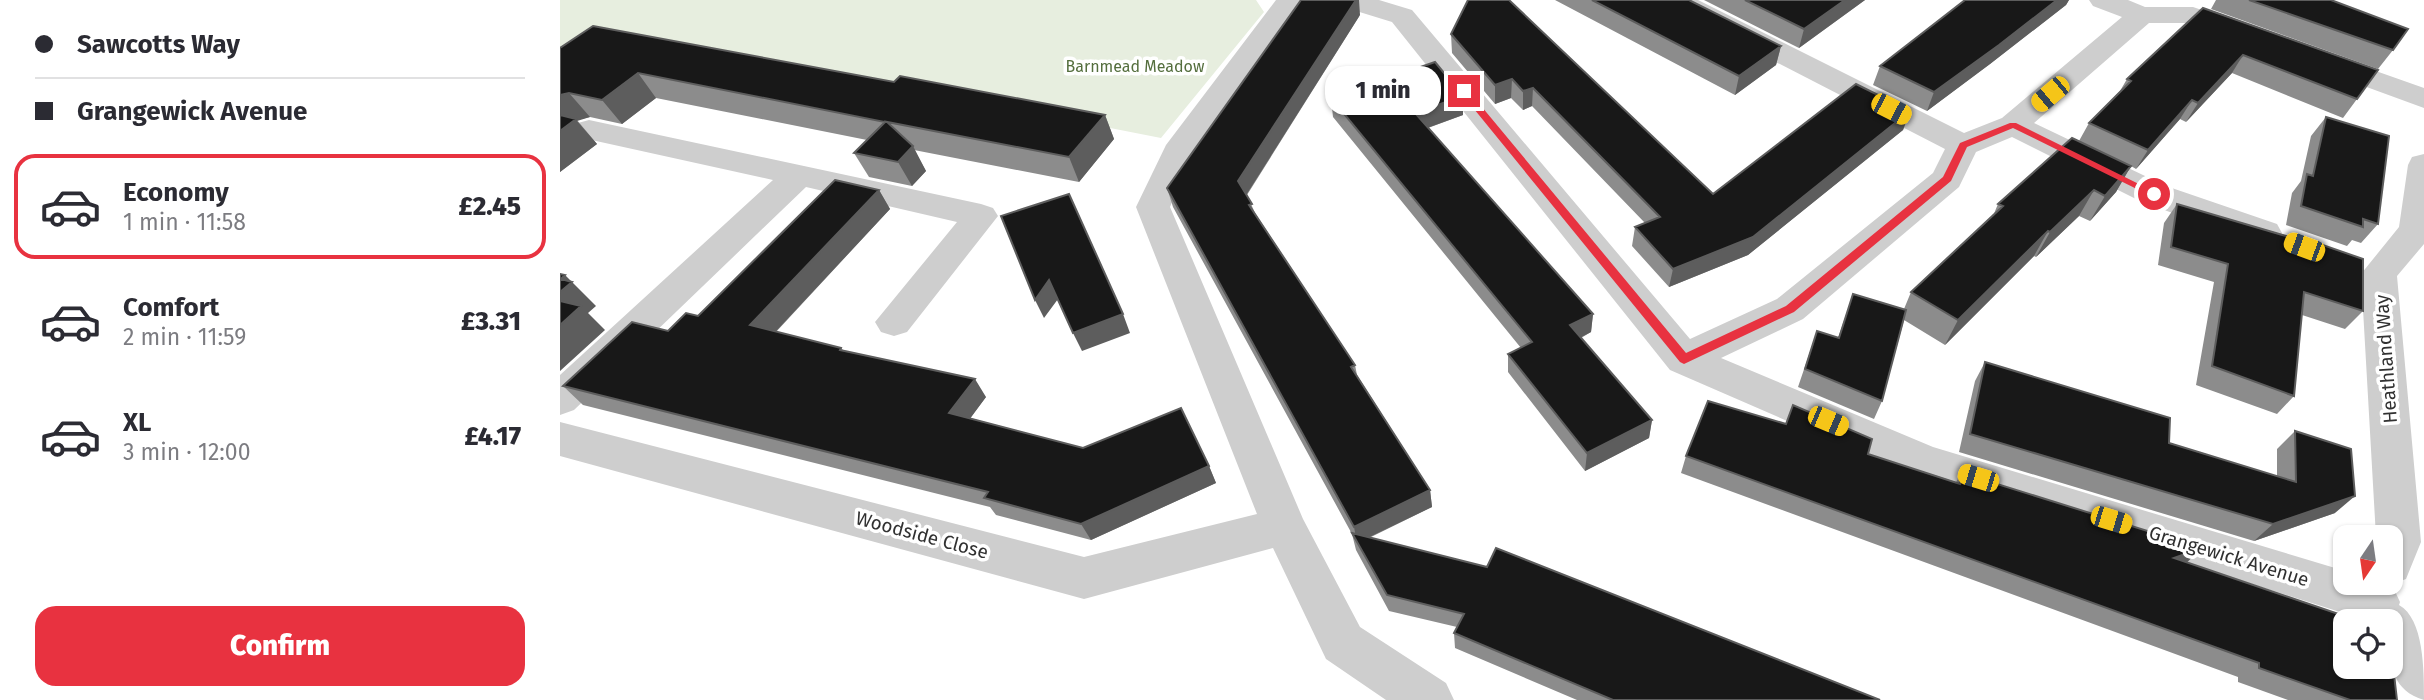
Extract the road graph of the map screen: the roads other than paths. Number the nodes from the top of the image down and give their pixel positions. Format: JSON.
{"nodes":[{"id":1,"x":1290,"y":0,"type":"edge"},
{"id":2,"x":1350,"y":0,"type":"edge"},
{"id":3,"x":1677,"y":0,"type":"edge"},
{"id":4,"x":2103,"y":0,"type":"edge"},
{"id":5,"x":2142,"y":15,"type":"junction"},
{"id":6,"x":2424,"y":99,"type":"edge"},
{"id":7,"x":2013,"y":125,"type":"junction"},
{"id":8,"x":589,"y":130,"type":"dead end"},
{"id":9,"x":1963,"y":145,"type":"junction"},
{"id":10,"x":2424,"y":165,"type":"edge"},
{"id":11,"x":799,"y":175,"type":"junction"},
{"id":12,"x":2292,"y":243,"type":"edge"},
{"id":13,"x":894,"y":322,"type":"dead end"},
{"id":14,"x":1684,"y":359,"type":"junction"},
{"id":15,"x":560,"y":399,"type":"edge"},
{"id":16,"x":560,"y":439,"type":"edge"},
{"id":17,"x":1284,"y":526,"type":"junction"},
{"id":18,"x":2386,"y":599,"type":"edge"},
{"id":19,"x":2424,"y":677,"type":"edge"},
{"id":20,"x":1429,"y":700,"type":"edge"}],
"edges":[{"from":1,"to":17,"type":"street"},
{"from":2,"to":14,"type":"street","name":"Grangewick Avenue"},
{"from":3,"to":9,"type":"street"},
{"from":4,"to":5,"type":"street"},
{"from":5,"to":6,"type":"street"},
{"from":5,"to":7,"type":"street"},
{"from":7,"to":9,"type":"street"},
{"from":7,"to":12,"type":"street"},
{"from":8,"to":11,"type":"street"},
{"from":9,"to":14,"type":"street"},
{"from":10,"to":18,"type":"street","name":"Heathland Way"},
{"from":11,"to":13,"type":"street"},
{"from":11,"to":15,"type":"street"},
{"from":14,"to":18,"type":"street","name":"Grangewick Avenue"},
{"from":16,"to":17,"type":"street","name":"Woodside Close"},
{"from":17,"to":20,"type":"street"},
{"from":18,"to":19,"type":"street"}]}
